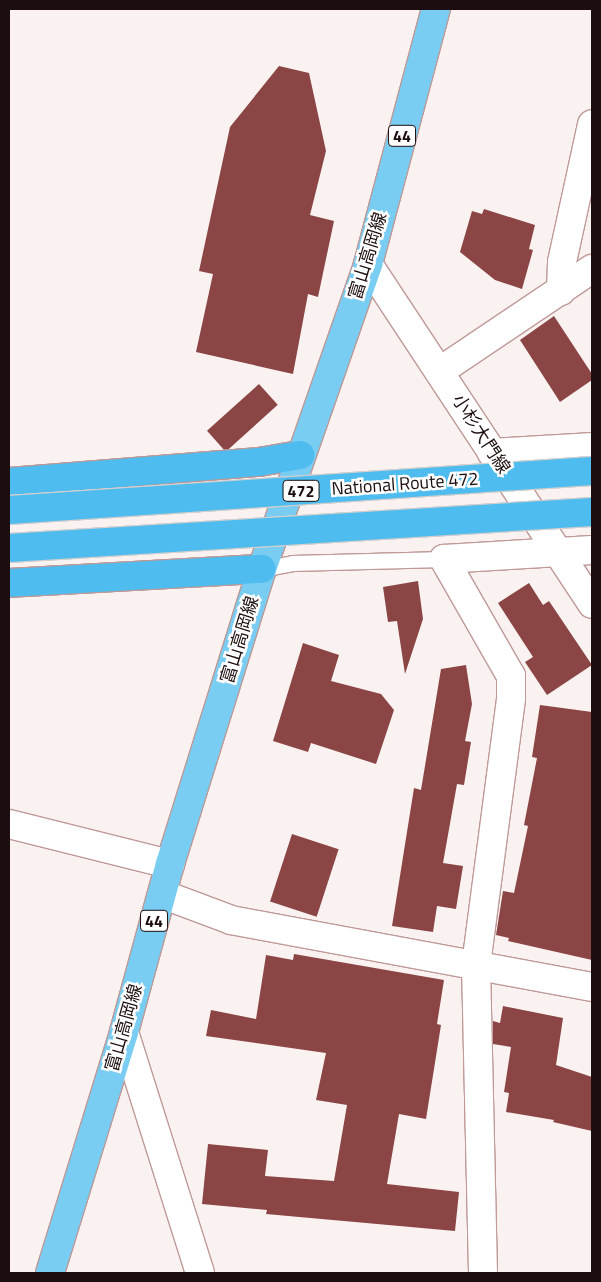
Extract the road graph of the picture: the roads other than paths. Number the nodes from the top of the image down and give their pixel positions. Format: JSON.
{"nodes":[{"id":1,"x":436,"y":9,"type":"edge"},
{"id":2,"x":592,"y":124,"type":"edge"},
{"id":3,"x":368,"y":264,"type":"junction"},
{"id":4,"x":592,"y":270,"type":"edge"},
{"id":5,"x":561,"y":291,"type":"junction"},
{"id":6,"x":440,"y":371,"type":"junction"},
{"id":7,"x":592,"y":448,"type":"edge"},
{"id":8,"x":492,"y":453,"type":"junction"},
{"id":9,"x":300,"y":455,"type":"junction"},
{"id":10,"x":592,"y":471,"type":"edge"},
{"id":11,"x":9,"y":482,"type":"edge"},
{"id":12,"x":9,"y":510,"type":"edge"},
{"id":13,"x":592,"y":512,"type":"edge"},
{"id":14,"x":9,"y":548,"type":"edge"},
{"id":15,"x":556,"y":550,"type":"junction"},
{"id":16,"x":592,"y":550,"type":"edge"},
{"id":17,"x":444,"y":558,"type":"junction"},
{"id":18,"x":262,"y":569,"type":"junction"},
{"id":19,"x":9,"y":583,"type":"edge"},
{"id":20,"x":592,"y":604,"type":"edge"},
{"id":21,"x":9,"y":824,"type":"edge"},
{"id":22,"x":170,"y":864,"type":"junction"},
{"id":23,"x":162,"y":894,"type":"junction"},
{"id":24,"x":476,"y":965,"type":"junction"},
{"id":25,"x":592,"y":987,"type":"edge"},
{"id":26,"x":124,"y":1032,"type":"junction"},
{"id":27,"x":50,"y":1273,"type":"edge"},
{"id":28,"x":200,"y":1273,"type":"edge"},
{"id":29,"x":483,"y":1273,"type":"edge"}],
"edges":[{"from":1,"to":3,"type":"main road","name":"富山高岡線","number":"44"},
{"from":2,"to":5,"type":"street"},
{"from":3,"to":6,"type":"street","name":"小杉大門線"},
{"from":3,"to":9,"type":"main road","name":"富山高岡線","number":"44"},
{"from":4,"to":5,"type":"street"},
{"from":5,"to":6,"type":"street"},
{"from":6,"to":8,"type":"street","name":"小杉大門線"},
{"from":7,"to":8,"type":"street"},
{"from":8,"to":15,"type":"street","name":"小杉大門線"},
{"from":9,"to":11,"type":"highway"},
{"from":9,"to":18,"type":"main road","name":"富山高岡線","number":"44"},
{"from":10,"to":12,"type":"highway","name":"National Route 472","number":"472","bridge":true},
{"from":13,"to":14,"type":"highway","number":"472","bridge":true},
{"from":15,"to":16,"type":"street"},
{"from":15,"to":17,"type":"street"},
{"from":15,"to":20,"type":"street","name":"小杉大門線"},
{"from":17,"to":18,"type":"lane"},
{"from":17,"to":24,"type":"street"},
{"from":18,"to":19,"type":"highway"},
{"from":18,"to":22,"type":"main road","name":"富山高岡線","number":"44"},
{"from":21,"to":22,"type":"street"},
{"from":22,"to":23,"type":"main road","name":"富山高岡線","number":"44"},
{"from":23,"to":24,"type":"street"},
{"from":23,"to":26,"type":"main road","name":"富山高岡線","number":"44"},
{"from":24,"to":25,"type":"street"},
{"from":24,"to":29,"type":"street"},
{"from":26,"to":27,"type":"main road","name":"富山高岡線","number":"44"},
{"from":26,"to":28,"type":"street"}]}
